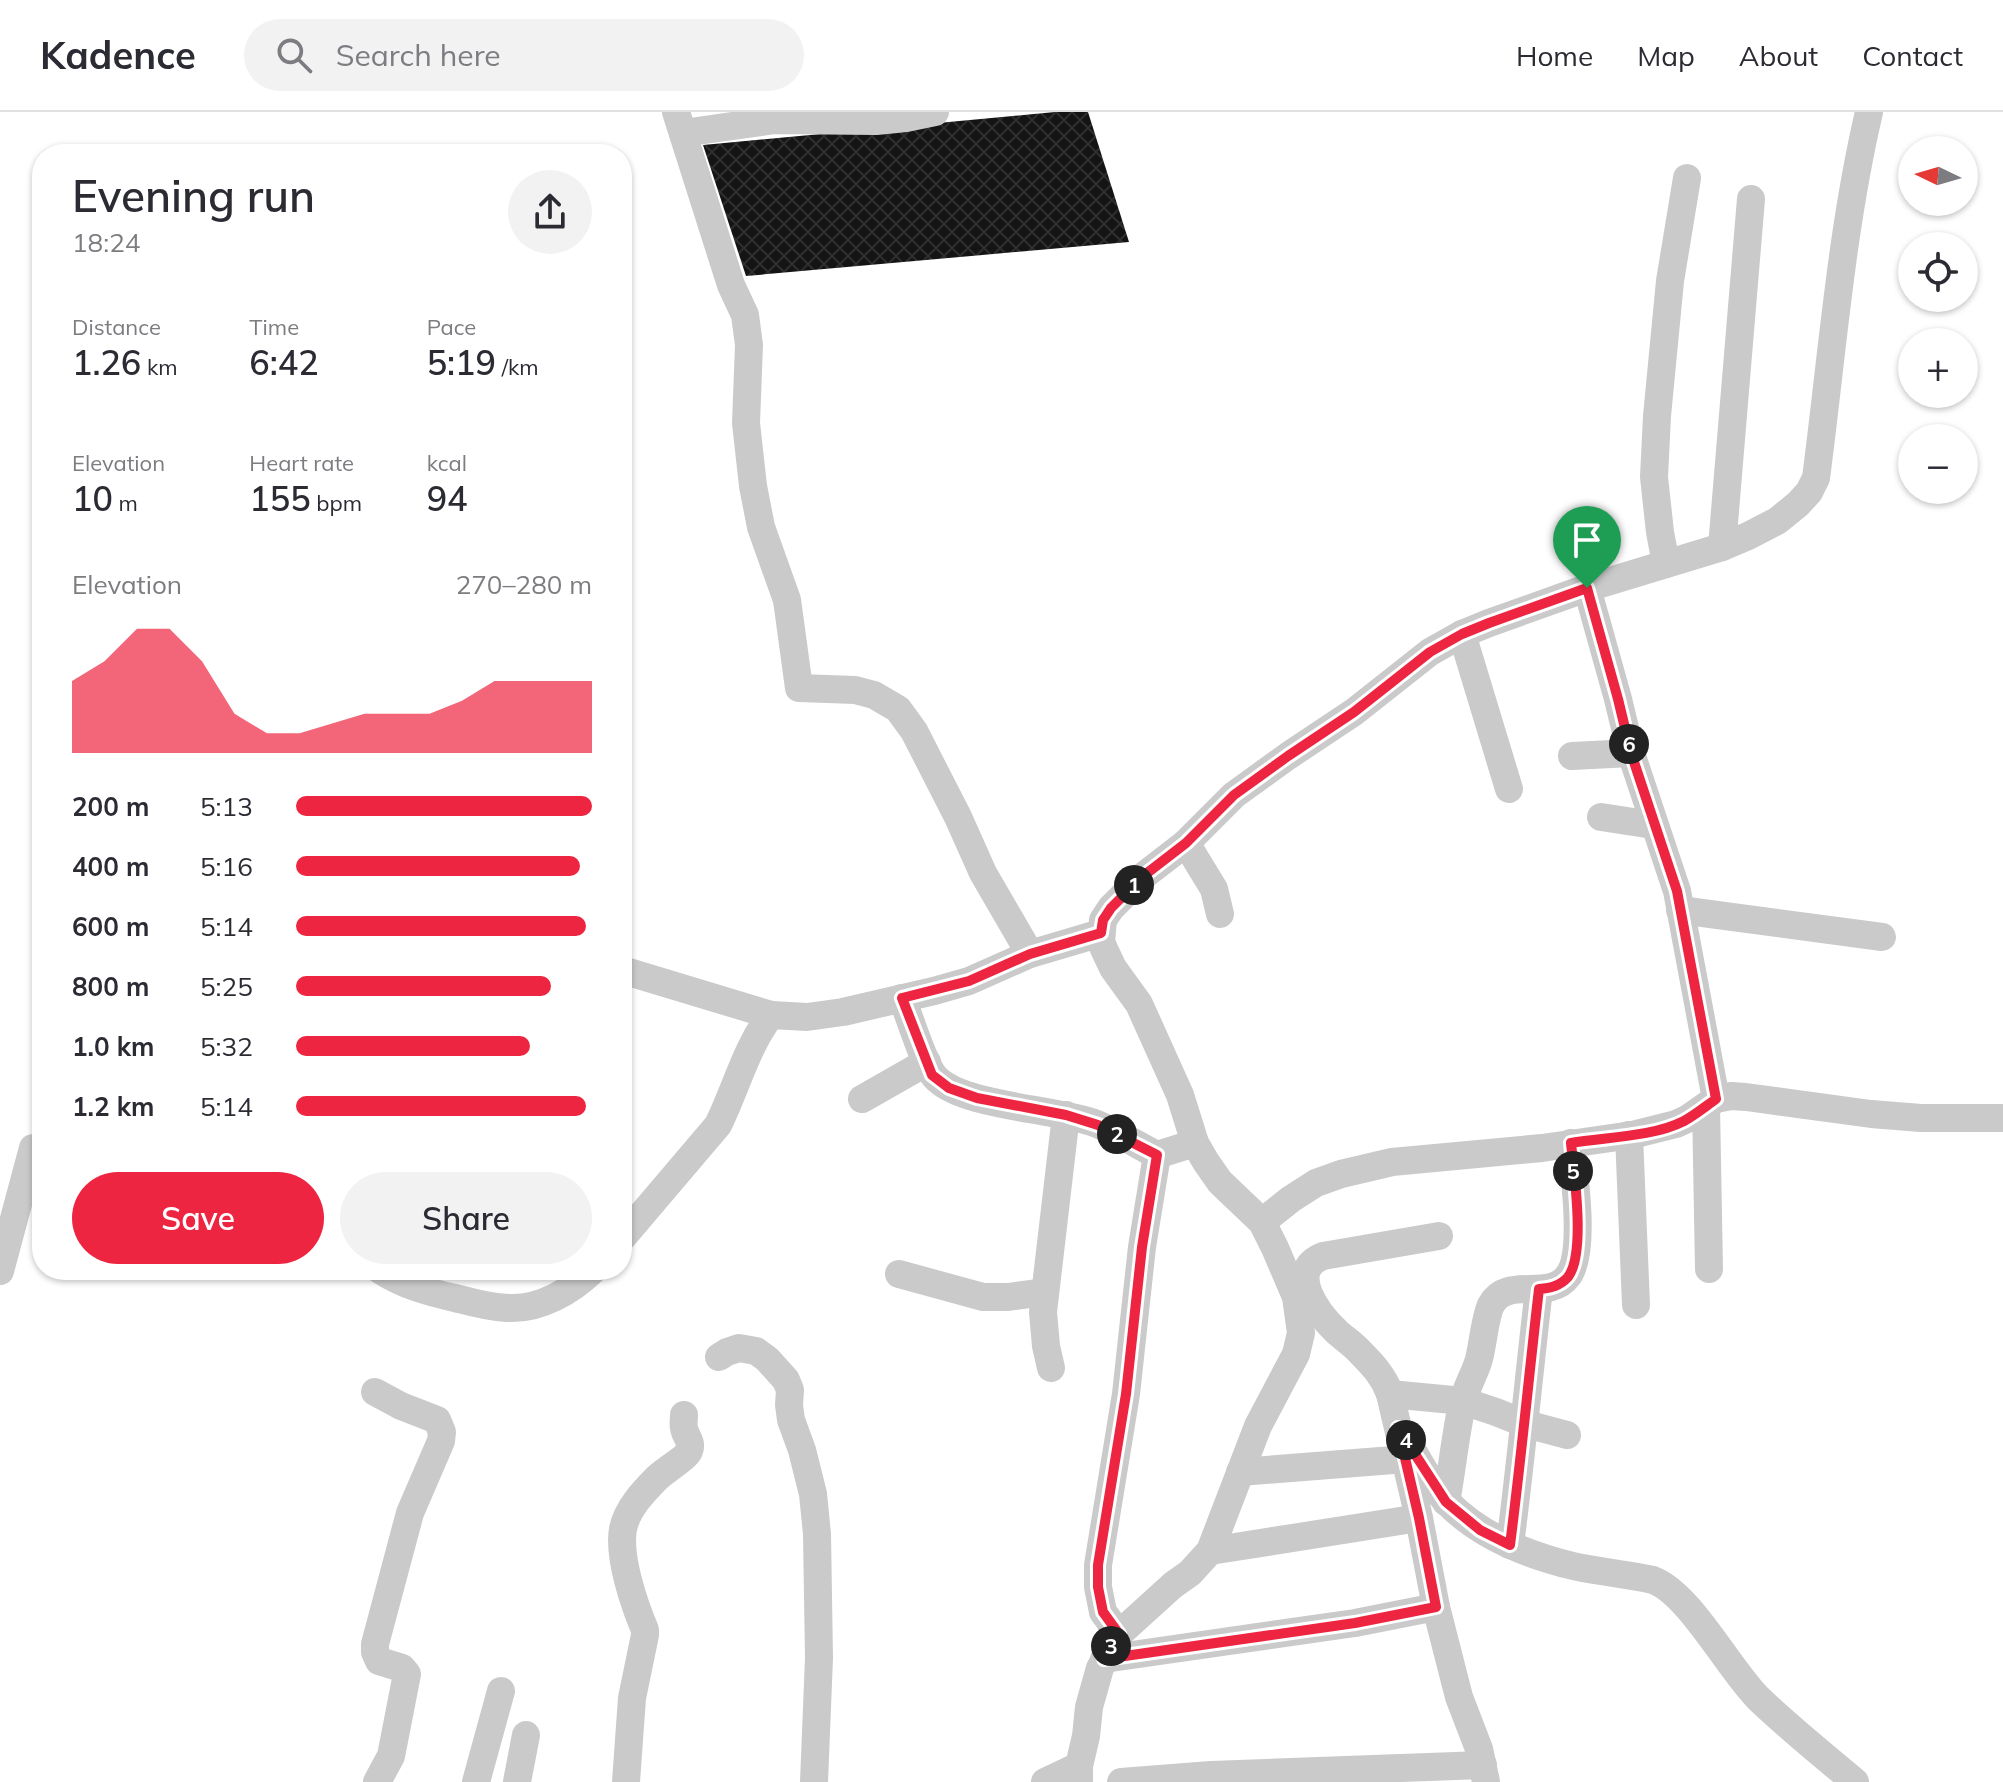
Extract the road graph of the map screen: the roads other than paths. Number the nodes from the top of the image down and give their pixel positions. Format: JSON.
{"nodes":[{"id":1,"x":935,"y":112,"type":"edge"},
{"id":2,"x":1869,"y":112,"type":"edge"},
{"id":3,"x":680,"y":122,"type":"edge"},
{"id":4,"x":1687,"y":178,"type":"dead end"},
{"id":5,"x":1751,"y":199,"type":"dead end"},
{"id":6,"x":1722,"y":547,"type":"junction"},
{"id":7,"x":1666,"y":564,"type":"junction"},
{"id":8,"x":1587,"y":588,"type":"junction"},
{"id":9,"x":1462,"y":634,"type":"junction"},
{"id":10,"x":1631,"y":753,"type":"junction"},
{"id":11,"x":1572,"y":756,"type":"dead end"},
{"id":12,"x":1509,"y":789,"type":"dead end"},
{"id":13,"x":1601,"y":817,"type":"dead end"},
{"id":14,"x":1653,"y":825,"type":"junction"},
{"id":15,"x":1186,"y":843,"type":"junction"},
{"id":16,"x":1680,"y":910,"type":"junction"},
{"id":17,"x":1220,"y":914,"type":"dead end"},
{"id":18,"x":1101,"y":933,"type":"junction"},
{"id":19,"x":1882,"y":937,"type":"dead end"},
{"id":20,"x":1030,"y":954,"type":"junction"},
{"id":21,"x":632,"y":973,"type":"edge"},
{"id":22,"x":902,"y":998,"type":"junction"},
{"id":23,"x":771,"y":1015,"type":"junction"},
{"id":24,"x":927,"y":1062,"type":"junction"},
{"id":25,"x":862,"y":1099,"type":"dead end"},
{"id":26,"x":1711,"y":1102,"type":"junction"},
{"id":27,"x":1066,"y":1115,"type":"junction"},
{"id":28,"x":2003,"y":1118,"type":"edge"},
{"id":29,"x":1629,"y":1135,"type":"junction"},
{"id":30,"x":1195,"y":1143,"type":"junction"},
{"id":31,"x":1571,"y":1143,"type":"junction"},
{"id":32,"x":32,"y":1152,"type":"edge"},
{"id":33,"x":1157,"y":1155,"type":"junction"},
{"id":34,"x":1262,"y":1222,"type":"junction"},
{"id":35,"x":632,"y":1226,"type":"edge"},
{"id":36,"x":1439,"y":1236,"type":"dead end"},
{"id":37,"x":1709,"y":1269,"type":"dead end"},
{"id":38,"x":0,"y":1271,"type":"edge"},
{"id":39,"x":899,"y":1274,"type":"dead end"},
{"id":40,"x":395,"y":1280,"type":"edge"},
{"id":41,"x":581,"y":1280,"type":"edge"},
{"id":42,"x":1539,"y":1289,"type":"junction"},
{"id":43,"x":1045,"y":1292,"type":"junction"},
{"id":44,"x":1636,"y":1305,"type":"dead end"},
{"id":45,"x":719,"y":1357,"type":"dead end"},
{"id":46,"x":1051,"y":1368,"type":"dead end"},
{"id":47,"x":375,"y":1392,"type":"dead end"},
{"id":48,"x":1390,"y":1394,"type":"junction"},
{"id":49,"x":1463,"y":1401,"type":"junction"},
{"id":50,"x":684,"y":1415,"type":"dead end"},
{"id":51,"x":1526,"y":1424,"type":"junction"},
{"id":52,"x":1398,"y":1428,"type":"junction"},
{"id":53,"x":1567,"y":1435,"type":"dead end"},
{"id":54,"x":1406,"y":1459,"type":"junction"},
{"id":55,"x":1240,"y":1472,"type":"junction"},
{"id":56,"x":1446,"y":1502,"type":"junction"},
{"id":57,"x":1419,"y":1518,"type":"junction"},
{"id":58,"x":1510,"y":1545,"type":"junction"},
{"id":59,"x":1210,"y":1551,"type":"junction"},
{"id":60,"x":1436,"y":1607,"type":"junction"},
{"id":61,"x":1119,"y":1634,"type":"junction"},
{"id":62,"x":1104,"y":1659,"type":"junction"},
{"id":63,"x":501,"y":1691,"type":"dead end"},
{"id":64,"x":526,"y":1735,"type":"dead end"},
{"id":65,"x":1079,"y":1774,"type":"edge"},
{"id":66,"x":1484,"y":1774,"type":"edge"},
{"id":67,"x":377,"y":1782,"type":"edge"},
{"id":68,"x":476,"y":1782,"type":"edge"},
{"id":69,"x":517,"y":1782,"type":"edge"},
{"id":70,"x":626,"y":1782,"type":"edge"},
{"id":71,"x":814,"y":1782,"type":"edge"},
{"id":72,"x":1045,"y":1782,"type":"edge"},
{"id":73,"x":1121,"y":1782,"type":"edge"},
{"id":74,"x":1855,"y":1782,"type":"edge"}],
"edges":[{"from":1,"to":3,"type":"street"},
{"from":2,"to":6,"type":"street"},
{"from":3,"to":20,"type":"street"},
{"from":4,"to":7,"type":"street"},
{"from":5,"to":6,"type":"street"},
{"from":6,"to":7,"type":"street"},
{"from":7,"to":8,"type":"street"},
{"from":8,"to":9,"type":"street"},
{"from":8,"to":10,"type":"street"},
{"from":9,"to":12,"type":"street"},
{"from":9,"to":15,"type":"street"},
{"from":10,"to":11,"type":"street"},
{"from":10,"to":14,"type":"street"},
{"from":13,"to":14,"type":"street"},
{"from":14,"to":16,"type":"street"},
{"from":15,"to":17,"type":"street"},
{"from":15,"to":18,"type":"street"},
{"from":16,"to":19,"type":"street"},
{"from":16,"to":26,"type":"street"},
{"from":18,"to":20,"type":"street"},
{"from":18,"to":30,"type":"street"},
{"from":20,"to":22,"type":"street"},
{"from":21,"to":23,"type":"street"},
{"from":22,"to":23,"type":"street"},
{"from":22,"to":24,"type":"street"},
{"from":23,"to":35,"type":"street"},
{"from":24,"to":25,"type":"street"},
{"from":24,"to":27,"type":"street"},
{"from":26,"to":28,"type":"street"},
{"from":26,"to":29,"type":"street"},
{"from":26,"to":37,"type":"street"},
{"from":27,"to":33,"type":"street"},
{"from":27,"to":43,"type":"street"},
{"from":29,"to":31,"type":"street"},
{"from":29,"to":44,"type":"street"},
{"from":30,"to":33,"type":"street"},
{"from":30,"to":34,"type":"street"},
{"from":31,"to":34,"type":"street"},
{"from":31,"to":42,"type":"street"},
{"from":32,"to":38,"type":"street"},
{"from":33,"to":61,"type":"street"},
{"from":34,"to":55,"type":"street"},
{"from":36,"to":48,"type":"street"},
{"from":39,"to":43,"type":"street"},
{"from":40,"to":41,"type":"street"},
{"from":42,"to":49,"type":"street"},
{"from":42,"to":51,"type":"street"},
{"from":43,"to":46,"type":"street"},
{"from":45,"to":71,"type":"street"},
{"from":47,"to":67,"type":"street"},
{"from":48,"to":49,"type":"street"},
{"from":48,"to":52,"type":"street"},
{"from":49,"to":51,"type":"street"},
{"from":49,"to":56,"type":"street"},
{"from":50,"to":70,"type":"street"},
{"from":51,"to":53,"type":"street"},
{"from":51,"to":58,"type":"street"},
{"from":52,"to":54,"type":"street"},
{"from":52,"to":56,"type":"street"},
{"from":54,"to":55,"type":"street"},
{"from":54,"to":57,"type":"street"},
{"from":55,"to":59,"type":"street"},
{"from":56,"to":58,"type":"street"},
{"from":57,"to":59,"type":"street"},
{"from":57,"to":60,"type":"street"},
{"from":58,"to":74,"type":"street"},
{"from":59,"to":61,"type":"street"},
{"from":60,"to":62,"type":"street"},
{"from":60,"to":66,"type":"street"},
{"from":61,"to":62,"type":"street"},
{"from":62,"to":65,"type":"street"},
{"from":63,"to":68,"type":"street"},
{"from":64,"to":69,"type":"street"},
{"from":65,"to":72,"type":"street"},
{"from":66,"to":73,"type":"street"}]}
